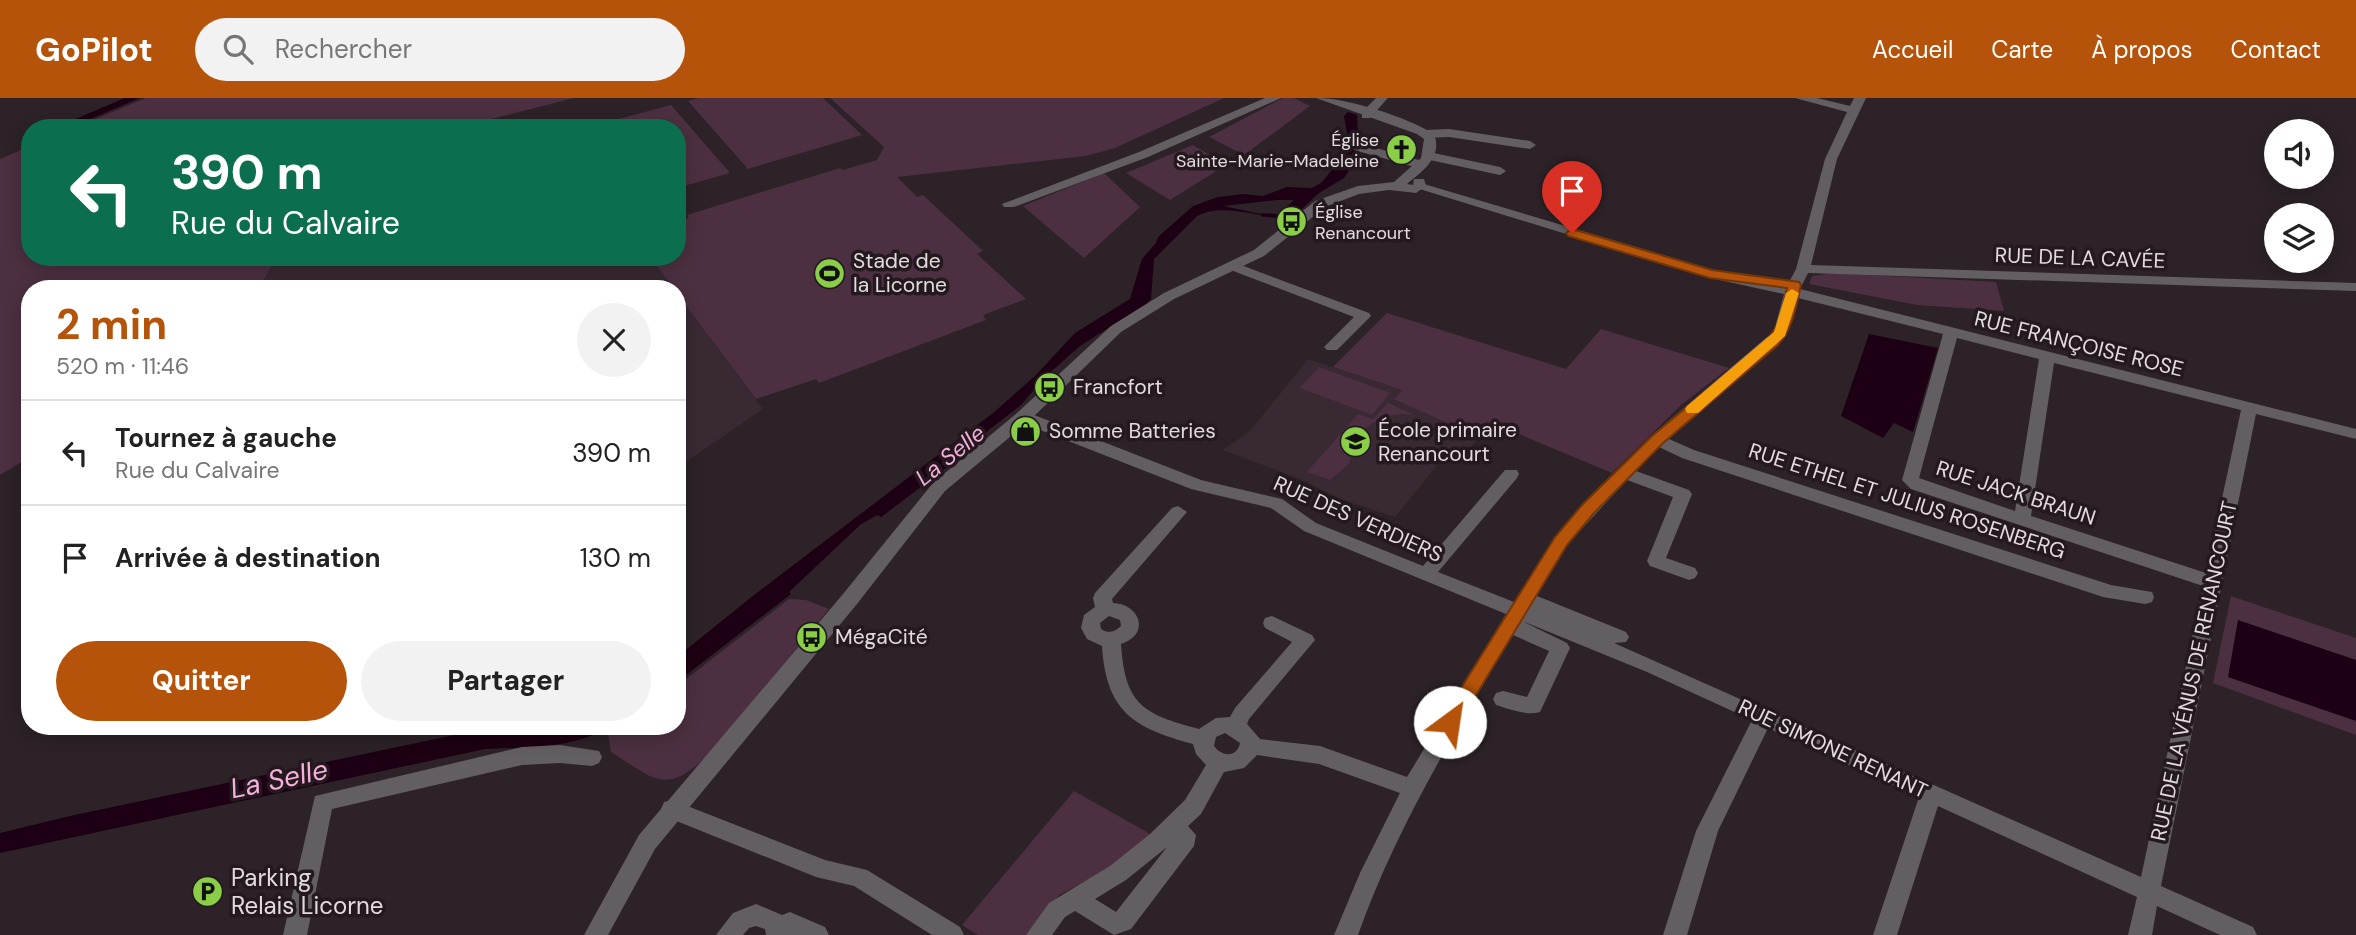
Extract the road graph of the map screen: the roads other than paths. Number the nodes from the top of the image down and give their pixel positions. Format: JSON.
{"nodes":[{"id":1,"x":1263,"y":98,"type":"edge"},
{"id":2,"x":1275,"y":98,"type":"edge"},
{"id":3,"x":1322,"y":98,"type":"edge"},
{"id":4,"x":1382,"y":98,"type":"edge"},
{"id":5,"x":1801,"y":98,"type":"edge"},
{"id":6,"x":1347,"y":104,"type":"edge"},
{"id":7,"x":1857,"y":104,"type":"edge"},
{"id":8,"x":1364,"y":114,"type":"junction"},
{"id":9,"x":1425,"y":134,"type":"junction"},
{"id":10,"x":1530,"y":145,"type":"dead end"},
{"id":11,"x":1358,"y":147,"type":"dead end"},
{"id":12,"x":1500,"y":171,"type":"dead end"},
{"id":13,"x":1416,"y":175,"type":"junction"},
{"id":14,"x":1233,"y":266,"type":"junction"},
{"id":15,"x":1803,"y":269,"type":"junction"},
{"id":16,"x":2356,"y":287,"type":"edge"},
{"id":17,"x":1793,"y":289,"type":"junction"},
{"id":18,"x":1951,"y":334,"type":"junction"},
{"id":19,"x":1332,"y":347,"type":"dead end"},
{"id":20,"x":2048,"y":358,"type":"junction"},
{"id":21,"x":2249,"y":408,"type":"junction"},
{"id":22,"x":1023,"y":417,"type":"junction"},
{"id":23,"x":2356,"y":434,"type":"edge"},
{"id":24,"x":1657,"y":440,"type":"junction"},
{"id":25,"x":1624,"y":473,"type":"junction"},
{"id":26,"x":1511,"y":474,"type":"dead end"},
{"id":27,"x":1178,"y":512,"type":"dead end"},
{"id":28,"x":2022,"y":519,"type":"junction"},
{"id":29,"x":1689,"y":573,"type":"dead end"},
{"id":30,"x":1426,"y":574,"type":"junction"},
{"id":31,"x":2214,"y":583,"type":"junction"},
{"id":32,"x":2145,"y":597,"type":"dead end"},
{"id":33,"x":1105,"y":610,"type":"junction"},
{"id":34,"x":1516,"y":612,"type":"junction"},
{"id":35,"x":1272,"y":623,"type":"dead end"},
{"id":36,"x":1619,"y":638,"type":"dead end"},
{"id":37,"x":1111,"y":640,"type":"junction"},
{"id":38,"x":1503,"y":699,"type":"dead end"},
{"id":39,"x":1763,"y":718,"type":"junction"},
{"id":40,"x":1236,"y":726,"type":"junction"},
{"id":41,"x":1202,"y":738,"type":"junction"},
{"id":42,"x":1250,"y":746,"type":"junction"},
{"id":43,"x":592,"y":757,"type":"dead end"},
{"id":44,"x":1218,"y":763,"type":"junction"},
{"id":45,"x":1412,"y":788,"type":"junction"},
{"id":46,"x":1931,"y":794,"type":"junction"},
{"id":47,"x":672,"y":809,"type":"junction"},
{"id":48,"x":1172,"y":828,"type":"junction"},
{"id":49,"x":2148,"y":891,"type":"junction"},
{"id":50,"x":1075,"y":898,"type":"junction"},
{"id":51,"x":777,"y":931,"type":"edge"},
{"id":52,"x":295,"y":935,"type":"edge"},
{"id":53,"x":596,"y":935,"type":"edge"},
{"id":54,"x":728,"y":935,"type":"edge"},
{"id":55,"x":817,"y":935,"type":"edge"},
{"id":56,"x":952,"y":935,"type":"edge"},
{"id":57,"x":1038,"y":935,"type":"edge"},
{"id":58,"x":1346,"y":935,"type":"edge"},
{"id":59,"x":1675,"y":935,"type":"edge"},
{"id":60,"x":1885,"y":935,"type":"edge"},
{"id":61,"x":2140,"y":935,"type":"edge"},
{"id":62,"x":2245,"y":935,"type":"edge"}],
"edges":[{"from":1,"to":2,"type":"street"},
{"from":3,"to":6,"type":"street"},
{"from":4,"to":8,"type":"street"},
{"from":5,"to":7,"type":"street"},
{"from":6,"to":8,"type":"street"},
{"from":7,"to":15,"type":"street"},
{"from":8,"to":9,"type":"street"},
{"from":9,"to":10,"type":"street"},
{"from":9,"to":13,"type":"street"},
{"from":11,"to":13,"type":"street"},
{"from":12,"to":13,"type":"street"},
{"from":13,"to":14,"type":"street"},
{"from":13,"to":17,"type":"street","name":"RUE FRANÇOISE ROSE"},
{"from":14,"to":19,"type":"street"},
{"from":14,"to":22,"type":"street"},
{"from":15,"to":16,"type":"street","name":"RUE DE LA CAVÉE"},
{"from":15,"to":17,"type":"street"},
{"from":17,"to":18,"type":"street","name":"RUE FRANÇOISE ROSE"},
{"from":17,"to":24,"type":"street"},
{"from":18,"to":20,"type":"street","name":"RUE FRANÇOISE ROSE"},
{"from":18,"to":28,"type":"street","name":"RUE JACK BRAUN"},
{"from":20,"to":21,"type":"street","name":"RUE FRANÇOISE ROSE"},
{"from":20,"to":28,"type":"street"},
{"from":21,"to":23,"type":"street","name":"RUE FRANÇOISE ROSE"},
{"from":21,"to":31,"type":"street","name":"RUE DE LA VÉNUS DE RENANCOURT"},
{"from":22,"to":30,"type":"street","name":"RUE DES VERDIERS"},
{"from":22,"to":47,"type":"street"},
{"from":24,"to":25,"type":"street"},
{"from":24,"to":32,"type":"street","name":"RUE ETHEL ET JULIUS ROSENBERG"},
{"from":25,"to":29,"type":"street"},
{"from":25,"to":34,"type":"street"},
{"from":26,"to":30,"type":"street"},
{"from":27,"to":33,"type":"street"},
{"from":28,"to":31,"type":"street","name":"RUE JACK BRAUN"},
{"from":30,"to":34,"type":"street","name":"RUE DES VERDIERS"},
{"from":31,"to":49,"type":"street","name":"RUE DE LA VÉNUS DE RENANCOURT"},
{"from":33,"to":37,"type":"street"},
{"from":33,"to":37,"type":"street"},
{"from":34,"to":36,"type":"street"},
{"from":34,"to":38,"type":"street"},
{"from":34,"to":39,"type":"street","name":"RUE SIMONE RENANT"},
{"from":34,"to":45,"type":"street"},
{"from":35,"to":40,"type":"street"},
{"from":37,"to":41,"type":"street"},
{"from":39,"to":46,"type":"street","name":"RUE SIMONE RENANT"},
{"from":39,"to":59,"type":"street"},
{"from":40,"to":41,"type":"street"},
{"from":40,"to":42,"type":"street"},
{"from":41,"to":44,"type":"street"},
{"from":42,"to":44,"type":"street"},
{"from":42,"to":45,"type":"street"},
{"from":43,"to":52,"type":"street"},
{"from":44,"to":48,"type":"street"},
{"from":45,"to":58,"type":"street"},
{"from":46,"to":49,"type":"street","name":"RUE SIMONE RENANT"},
{"from":46,"to":60,"type":"street"},
{"from":47,"to":53,"type":"street"},
{"from":47,"to":56,"type":"street"},
{"from":48,"to":50,"type":"street"},
{"from":48,"to":50,"type":"street"},
{"from":49,"to":61,"type":"street","name":"RUE DE LA VÉNUS DE RENANCOURT"},
{"from":49,"to":62,"type":"street","name":"RUE SIMONE RENANT"},
{"from":50,"to":57,"type":"street"},
{"from":51,"to":54,"type":"street"},
{"from":51,"to":55,"type":"street"}]}
